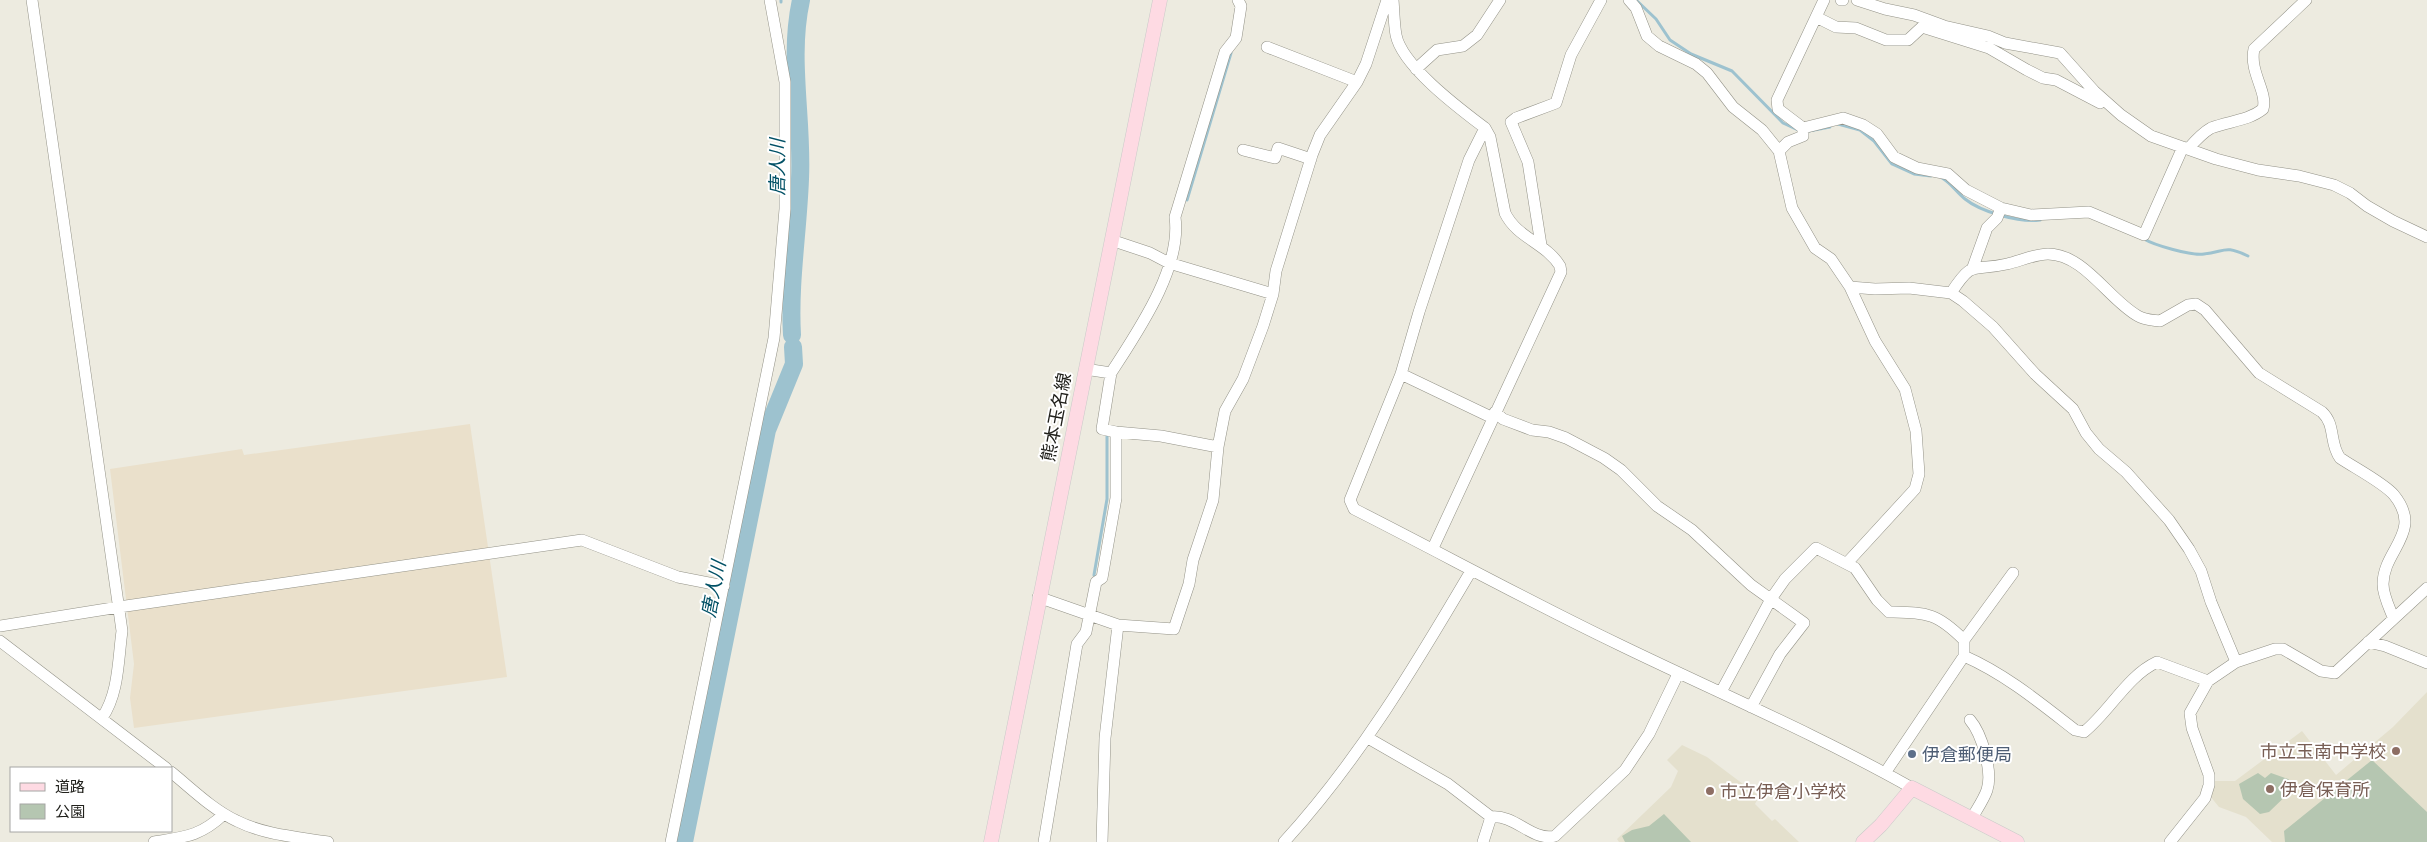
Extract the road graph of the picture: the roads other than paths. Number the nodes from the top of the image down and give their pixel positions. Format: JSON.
{"nodes":[{"id":1,"x":32,"y":0,"type":"edge"},
{"id":2,"x":770,"y":0,"type":"edge"},
{"id":3,"x":1160,"y":0,"type":"edge"},
{"id":4,"x":1238,"y":0,"type":"edge"},
{"id":5,"x":1387,"y":0,"type":"edge"},
{"id":6,"x":1393,"y":0,"type":"edge"},
{"id":7,"x":1500,"y":0,"type":"edge"},
{"id":8,"x":1601,"y":0,"type":"edge"},
{"id":9,"x":1629,"y":0,"type":"edge"},
{"id":10,"x":1824,"y":0,"type":"edge"},
{"id":11,"x":1857,"y":0,"type":"edge"},
{"id":12,"x":2306,"y":0,"type":"edge"},
{"id":13,"x":1816,"y":18,"type":"junction"},
{"id":14,"x":1267,"y":47,"type":"dead end"},
{"id":15,"x":1416,"y":69,"type":"junction"},
{"id":16,"x":1357,"y":82,"type":"junction"},
{"id":17,"x":2121,"y":115,"type":"junction"},
{"id":18,"x":1485,"y":128,"type":"junction"},
{"id":19,"x":1803,"y":131,"type":"junction"},
{"id":20,"x":2185,"y":148,"type":"junction"},
{"id":21,"x":1242,"y":150,"type":"dead end"},
{"id":22,"x":1779,"y":151,"type":"junction"},
{"id":23,"x":1311,"y":159,"type":"junction"},
{"id":24,"x":1999,"y":212,"type":"junction"},
{"id":25,"x":2427,"y":237,"type":"edge"},
{"id":26,"x":1111,"y":240,"type":"junction"},
{"id":27,"x":1541,"y":245,"type":"junction"},
{"id":28,"x":1169,"y":263,"type":"junction"},
{"id":29,"x":1973,"y":267,"type":"junction"},
{"id":30,"x":1850,"y":286,"type":"junction"},
{"id":31,"x":1951,"y":293,"type":"junction"},
{"id":32,"x":1272,"y":294,"type":"junction"},
{"id":33,"x":1085,"y":369,"type":"junction"},
{"id":34,"x":1111,"y":373,"type":"junction"},
{"id":35,"x":1401,"y":374,"type":"junction"},
{"id":36,"x":1494,"y":415,"type":"junction"},
{"id":37,"x":1111,"y":431,"type":"junction"},
{"id":38,"x":1218,"y":448,"type":"junction"},
{"id":39,"x":1433,"y":548,"type":"junction"},
{"id":40,"x":1847,"y":563,"type":"junction"},
{"id":41,"x":1471,"y":571,"type":"junction"},
{"id":42,"x":2013,"y":573,"type":"dead end"},
{"id":43,"x":724,"y":586,"type":"junction"},
{"id":44,"x":2427,"y":588,"type":"edge"},
{"id":45,"x":1038,"y":597,"type":"junction"},
{"id":46,"x":1771,"y":598,"type":"junction"},
{"id":47,"x":119,"y":607,"type":"junction"},
{"id":48,"x":1090,"y":614,"type":"junction"},
{"id":49,"x":2394,"y":617,"type":"junction"},
{"id":50,"x":1118,"y":625,"type":"junction"},
{"id":51,"x":0,"y":626,"type":"edge"},
{"id":52,"x":1964,"y":640,"type":"junction"},
{"id":53,"x":0,"y":641,"type":"edge"},
{"id":54,"x":2368,"y":642,"type":"junction"},
{"id":55,"x":1964,"y":656,"type":"junction"},
{"id":56,"x":2236,"y":662,"type":"junction"},
{"id":57,"x":2427,"y":663,"type":"edge"},
{"id":58,"x":1678,"y":674,"type":"junction"},
{"id":59,"x":2208,"y":681,"type":"junction"},
{"id":60,"x":1722,"y":692,"type":"junction"},
{"id":61,"x":1751,"y":707,"type":"junction"},
{"id":62,"x":102,"y":718,"type":"junction"},
{"id":63,"x":1970,"y":720,"type":"dead end"},
{"id":64,"x":1368,"y":738,"type":"junction"},
{"id":65,"x":165,"y":767,"type":"edge"},
{"id":66,"x":172,"y":773,"type":"edge"},
{"id":67,"x":1885,"y":773,"type":"junction"},
{"id":68,"x":1912,"y":788,"type":"junction"},
{"id":69,"x":224,"y":814,"type":"junction"},
{"id":70,"x":1491,"y":817,"type":"junction"},
{"id":71,"x":1972,"y":818,"type":"junction"},
{"id":72,"x":1286,"y":841,"type":"edge"},
{"id":73,"x":154,"y":842,"type":"edge"},
{"id":74,"x":328,"y":842,"type":"edge"},
{"id":75,"x":671,"y":842,"type":"edge"},
{"id":76,"x":990,"y":842,"type":"edge"},
{"id":77,"x":1044,"y":842,"type":"edge"},
{"id":78,"x":1102,"y":842,"type":"edge"},
{"id":79,"x":1483,"y":842,"type":"edge"},
{"id":80,"x":1863,"y":842,"type":"edge"},
{"id":81,"x":2016,"y":842,"type":"edge"},
{"id":82,"x":2170,"y":842,"type":"edge"}],
"edges":[{"from":1,"to":47,"type":"street"},
{"from":2,"to":43,"type":"street"},
{"from":3,"to":26,"type":"main road","name":"熊本玉名線"},
{"from":4,"to":28,"type":"street"},
{"from":5,"to":16,"type":"street"},
{"from":6,"to":15,"type":"street"},
{"from":7,"to":15,"type":"street"},
{"from":8,"to":27,"type":"street"},
{"from":9,"to":22,"type":"street"},
{"from":10,"to":13,"type":"street"},
{"from":11,"to":17,"type":"street"},
{"from":12,"to":20,"type":"street"},
{"from":13,"to":17,"type":"street"},
{"from":13,"to":19,"type":"street"},
{"from":14,"to":16,"type":"street"},
{"from":15,"to":18,"type":"street"},
{"from":16,"to":23,"type":"street"},
{"from":17,"to":20,"type":"street"},
{"from":18,"to":27,"type":"street"},
{"from":18,"to":35,"type":"street"},
{"from":19,"to":22,"type":"street"},
{"from":19,"to":24,"type":"street"},
{"from":20,"to":24,"type":"street"},
{"from":20,"to":25,"type":"street"},
{"from":21,"to":23,"type":"street"},
{"from":22,"to":30,"type":"street"},
{"from":23,"to":32,"type":"street"},
{"from":24,"to":29,"type":"street"},
{"from":26,"to":28,"type":"street"},
{"from":26,"to":33,"type":"main road","name":"熊本玉名線"},
{"from":27,"to":36,"type":"street"},
{"from":28,"to":32,"type":"street"},
{"from":28,"to":34,"type":"street"},
{"from":29,"to":31,"type":"street"},
{"from":29,"to":49,"type":"street"},
{"from":30,"to":31,"type":"street"},
{"from":30,"to":40,"type":"street"},
{"from":31,"to":56,"type":"street"},
{"from":32,"to":38,"type":"street"},
{"from":33,"to":34,"type":"street"},
{"from":33,"to":45,"type":"main road","name":"熊本玉名線"},
{"from":34,"to":37,"type":"street"},
{"from":35,"to":36,"type":"street"},
{"from":35,"to":39,"type":"street"},
{"from":36,"to":39,"type":"street"},
{"from":36,"to":46,"type":"street"},
{"from":37,"to":38,"type":"street"},
{"from":37,"to":48,"type":"street"},
{"from":38,"to":50,"type":"street"},
{"from":39,"to":41,"type":"street"},
{"from":40,"to":46,"type":"street"},
{"from":40,"to":52,"type":"street"},
{"from":41,"to":58,"type":"street"},
{"from":41,"to":64,"type":"street"},
{"from":42,"to":52,"type":"street"},
{"from":43,"to":47,"type":"street"},
{"from":43,"to":75,"type":"street"},
{"from":44,"to":49,"type":"street"},
{"from":45,"to":48,"type":"street"},
{"from":45,"to":76,"type":"main road","name":"熊本玉名線"},
{"from":46,"to":60,"type":"street"},
{"from":46,"to":61,"type":"street"},
{"from":47,"to":51,"type":"street"},
{"from":47,"to":62,"type":"street"},
{"from":48,"to":50,"type":"street"},
{"from":48,"to":77,"type":"street"},
{"from":49,"to":54,"type":"street"},
{"from":50,"to":78,"type":"street"},
{"from":52,"to":55,"type":"street"},
{"from":53,"to":62,"type":"street"},
{"from":54,"to":56,"type":"street"},
{"from":54,"to":57,"type":"street"},
{"from":55,"to":59,"type":"street"},
{"from":55,"to":67,"type":"street"},
{"from":56,"to":59,"type":"street"},
{"from":58,"to":60,"type":"street"},
{"from":58,"to":70,"type":"street"},
{"from":59,"to":82,"type":"street"},
{"from":60,"to":61,"type":"street"},
{"from":61,"to":67,"type":"street"},
{"from":62,"to":65,"type":"street"},
{"from":63,"to":71,"type":"street"},
{"from":64,"to":70,"type":"street"},
{"from":64,"to":72,"type":"street"},
{"from":66,"to":69,"type":"street"},
{"from":67,"to":68,"type":"street"},
{"from":68,"to":71,"type":"main road"},
{"from":68,"to":80,"type":"main road"},
{"from":69,"to":73,"type":"street"},
{"from":69,"to":74,"type":"street"},
{"from":70,"to":79,"type":"street"},
{"from":71,"to":81,"type":"main road"}]}
